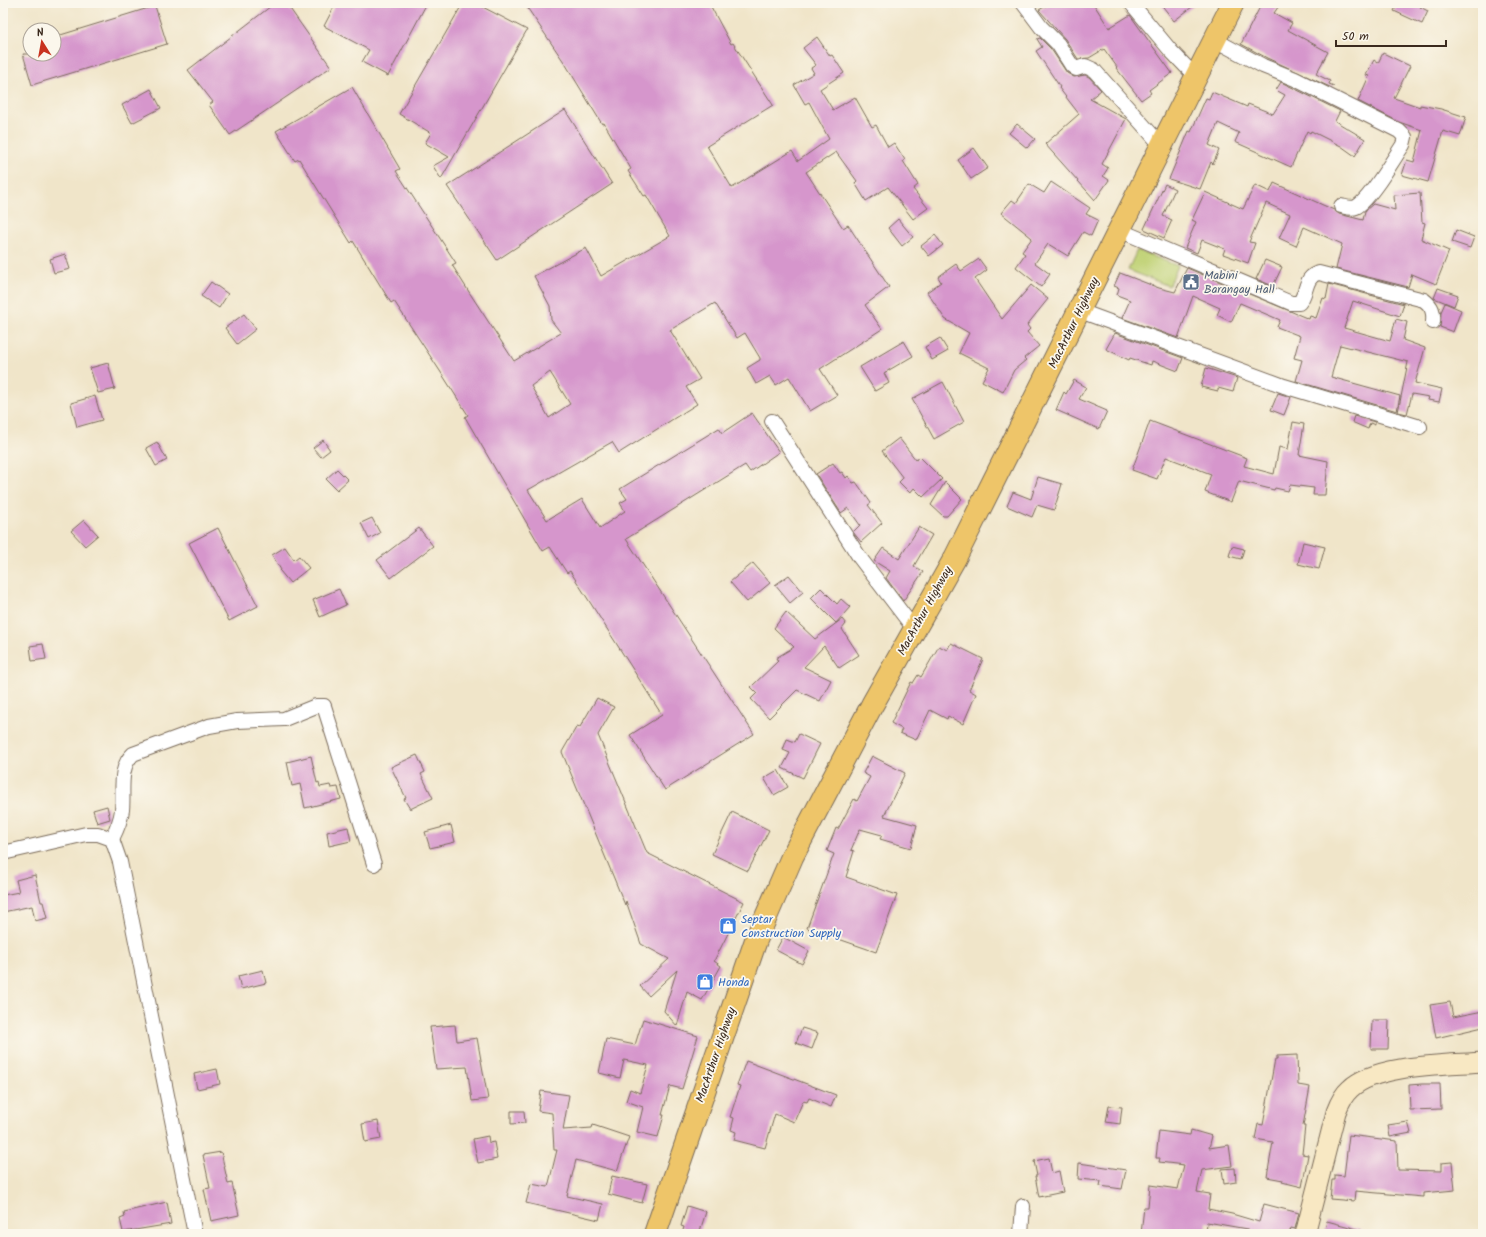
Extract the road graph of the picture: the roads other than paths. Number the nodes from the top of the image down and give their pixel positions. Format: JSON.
{"nodes":[{"id":1,"x":1023,"y":3,"type":"edge"},
{"id":2,"x":1131,"y":3,"type":"edge"},
{"id":3,"x":1233,"y":3,"type":"edge"},
{"id":4,"x":1215,"y":40,"type":"junction"},
{"id":5,"x":1196,"y":77,"type":"junction"},
{"id":6,"x":1161,"y":145,"type":"junction"},
{"id":7,"x":1341,"y":206,"type":"dead end"},
{"id":8,"x":1119,"y":230,"type":"junction"},
{"id":9,"x":1080,"y":311,"type":"junction"},
{"id":10,"x":1433,"y":322,"type":"dead end"},
{"id":11,"x":772,"y":421,"type":"dead end"},
{"id":12,"x":1420,"y":427,"type":"dead end"},
{"id":13,"x":915,"y":630,"type":"junction"},
{"id":14,"x":112,"y":839,"type":"junction"},
{"id":15,"x":3,"y":853,"type":"edge"},
{"id":16,"x":374,"y":864,"type":"dead end"},
{"id":17,"x":1483,"y":1062,"type":"edge"},
{"id":18,"x":1023,"y":1206,"type":"dead end"},
{"id":19,"x":195,"y":1234,"type":"edge"},
{"id":20,"x":655,"y":1234,"type":"edge"},
{"id":21,"x":1021,"y":1234,"type":"edge"},
{"id":22,"x":1304,"y":1234,"type":"edge"}],
"edges":[{"from":1,"to":6,"type":"street"},
{"from":2,"to":5,"type":"street"},
{"from":3,"to":4,"type":"highway","name":"MacArthur Highway"},
{"from":4,"to":5,"type":"highway","name":"MacArthur Highway"},
{"from":4,"to":7,"type":"street"},
{"from":5,"to":6,"type":"highway","name":"MacArthur Highway"},
{"from":6,"to":8,"type":"highway","name":"MacArthur Highway"},
{"from":8,"to":9,"type":"highway","name":"MacArthur Highway"},
{"from":8,"to":10,"type":"street"},
{"from":9,"to":12,"type":"street"},
{"from":9,"to":13,"type":"highway","name":"MacArthur Highway"},
{"from":11,"to":13,"type":"street"},
{"from":13,"to":20,"type":"highway","name":"MacArthur Highway"},
{"from":14,"to":15,"type":"street"},
{"from":14,"to":16,"type":"street"},
{"from":14,"to":19,"type":"street"},
{"from":17,"to":22,"type":"street"},
{"from":18,"to":21,"type":"street"}]}
